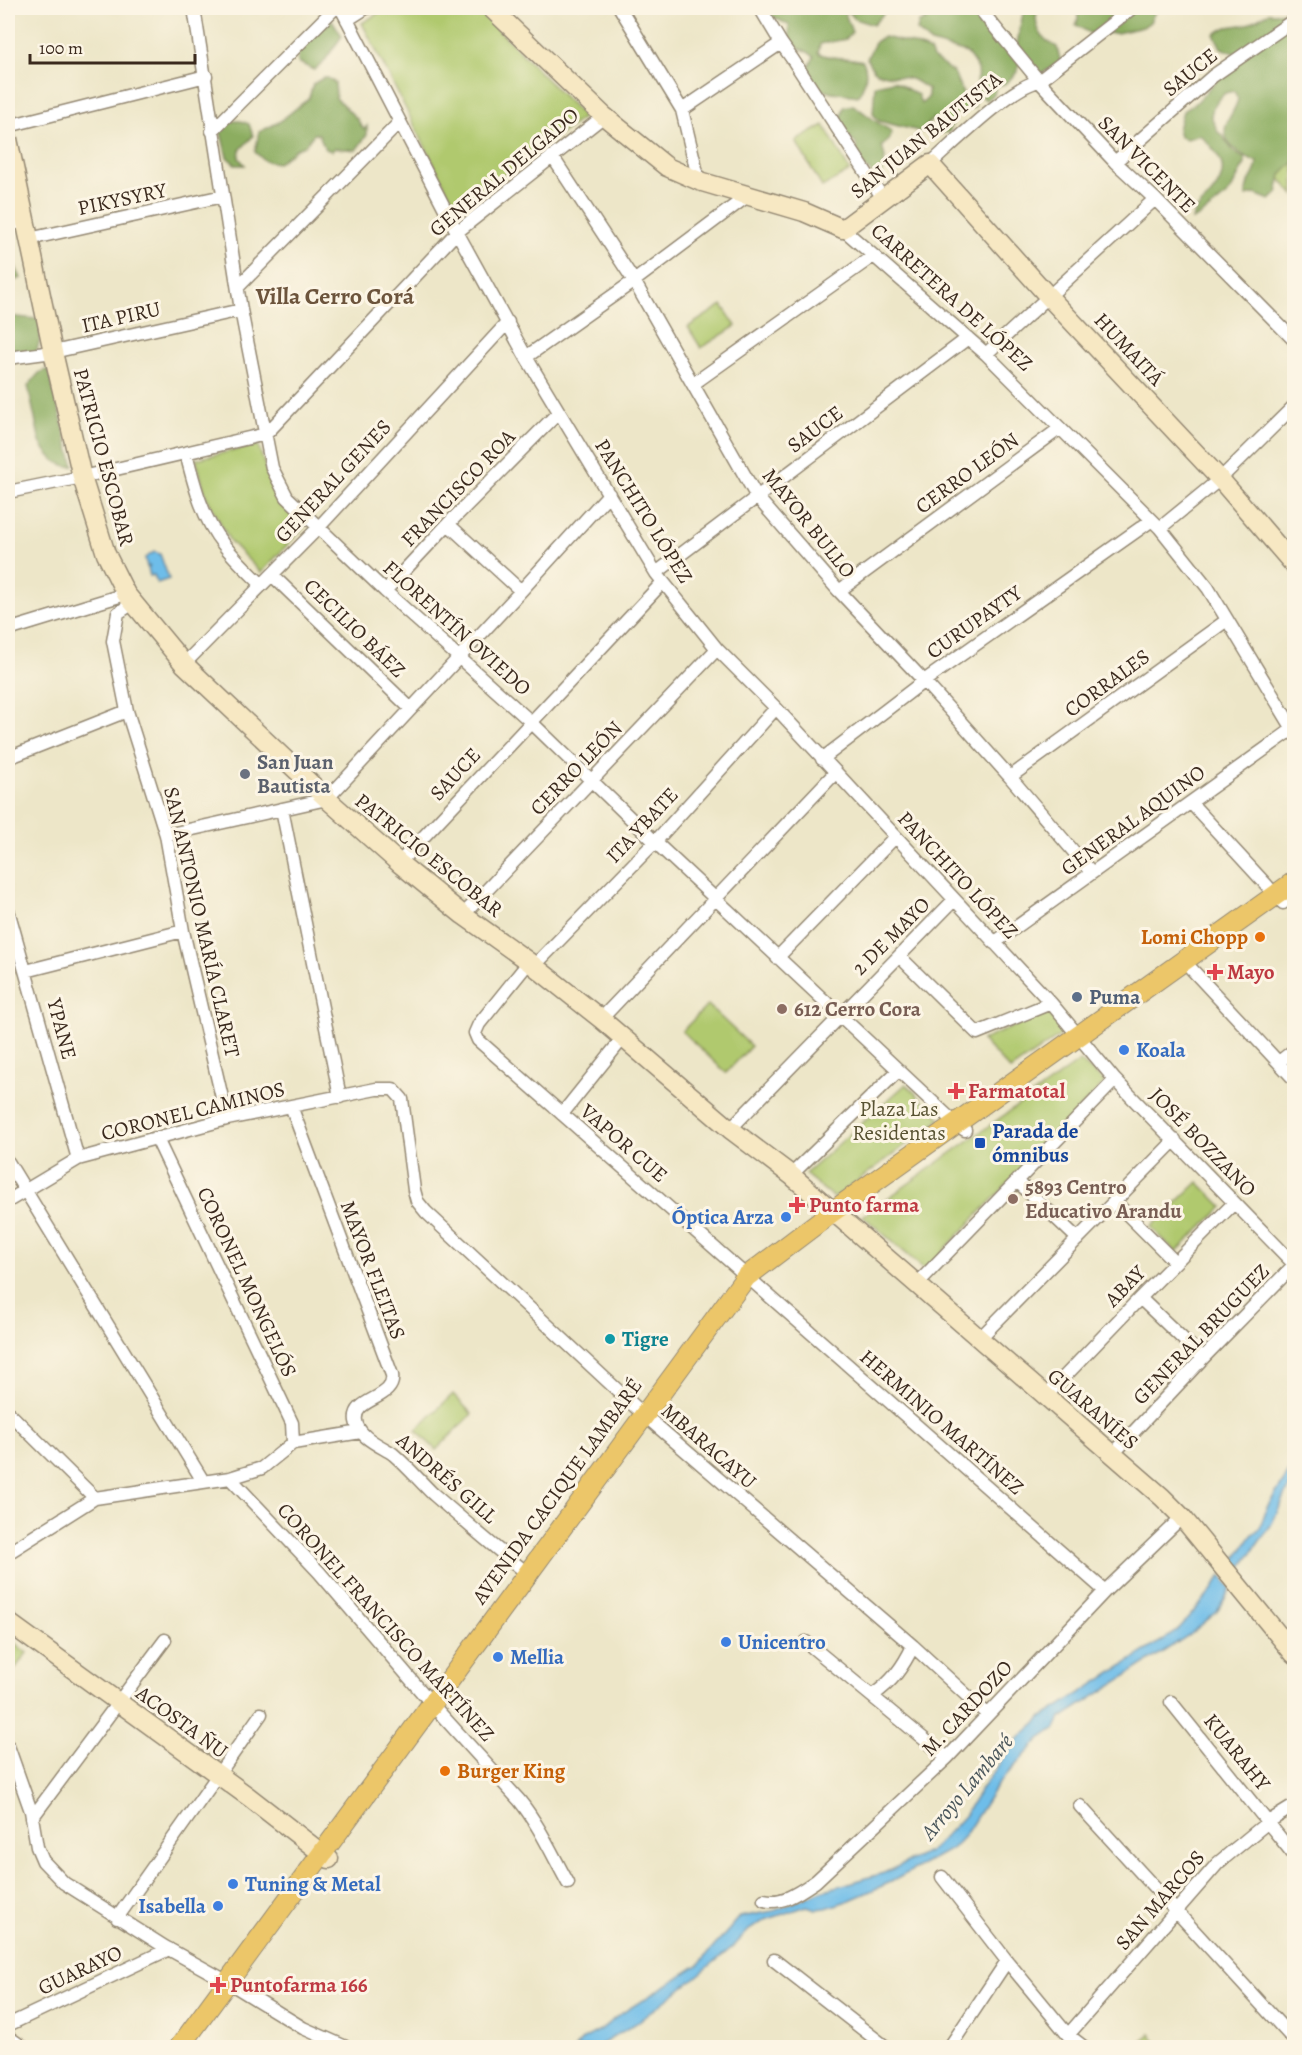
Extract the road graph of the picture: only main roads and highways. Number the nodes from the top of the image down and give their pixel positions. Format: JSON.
{"nodes":[{"id":1,"x":1294,"y":882,"type":"edge"},
{"id":2,"x":1284,"y":898,"type":"edge"},
{"id":3,"x":231,"y":1984,"type":"junction"},
{"id":4,"x":179,"y":2048,"type":"edge"},
{"id":5,"x":191,"y":2048,"type":"edge"}],
"edges":[{"from":1,"to":2,"type":"main road","name":"AVENIDA CACIQUE LAMBARÉ"},
{"from":2,"to":3,"type":"main road","name":"AVENIDA CACIQUE LAMBARÉ"},
{"from":3,"to":4,"type":"main road","name":"AVENIDA CACIQUE LAMBARÉ"},
{"from":3,"to":5,"type":"main road","name":"AVENIDA CACIQUE LAMBARÉ"}]}
